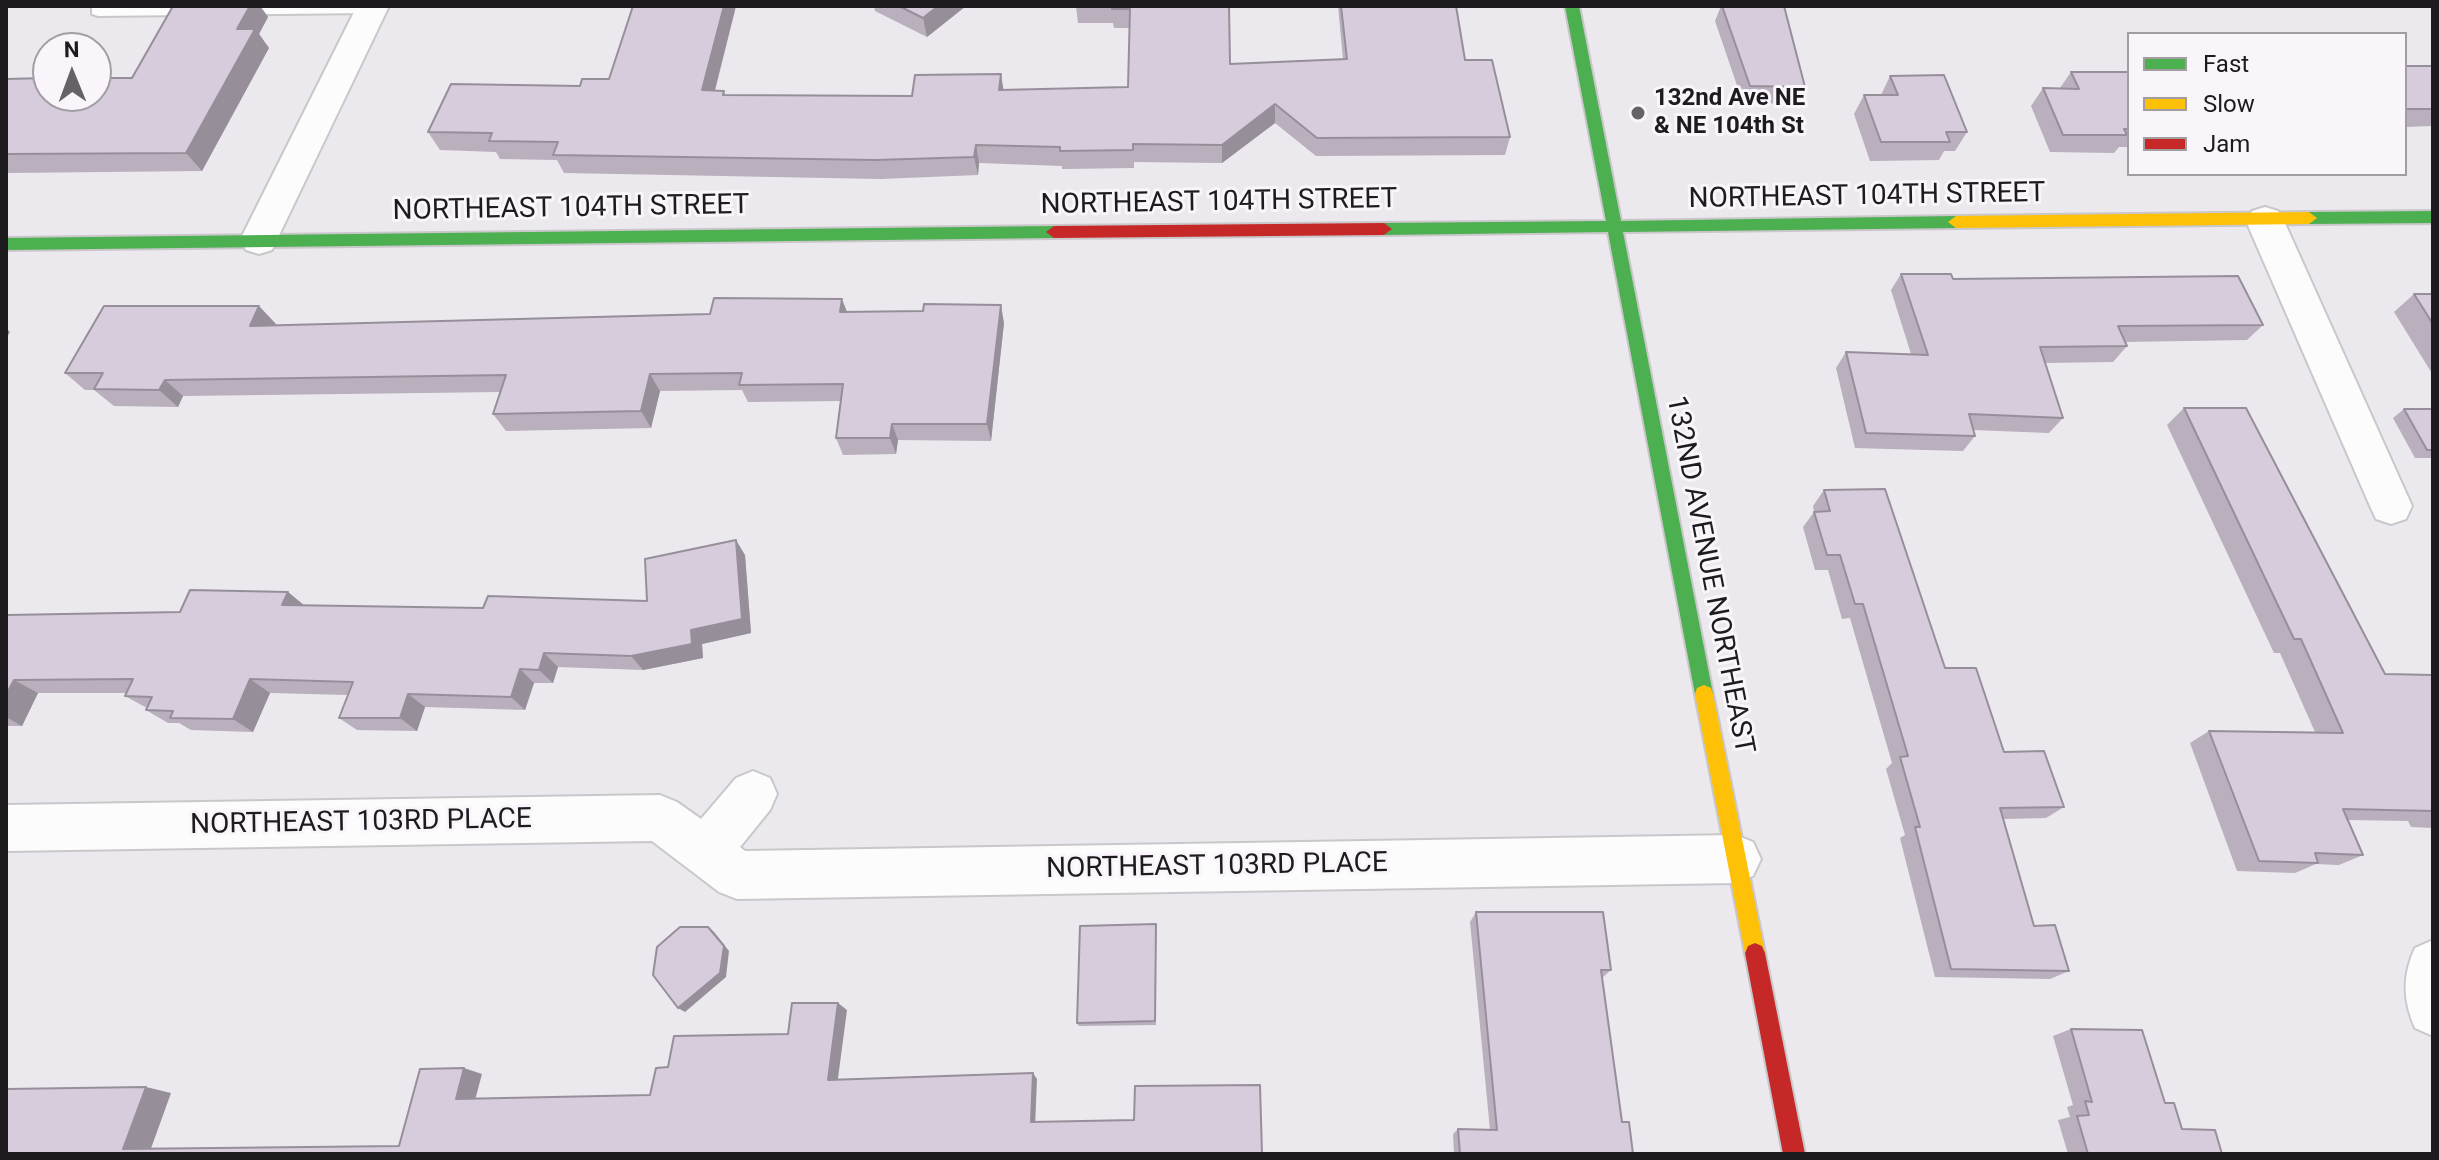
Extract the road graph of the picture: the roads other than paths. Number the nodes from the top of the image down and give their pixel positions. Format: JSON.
{"nodes":[{"id":1,"x":1572,"y":6,"type":"edge"},
{"id":2,"x":373,"y":7,"type":"edge"},
{"id":3,"x":98,"y":10,"type":"dead end"},
{"id":4,"x":2433,"y":217,"type":"edge"},
{"id":5,"x":2265,"y":221,"type":"junction"},
{"id":6,"x":1613,"y":227,"type":"junction"},
{"id":7,"x":259,"y":240,"type":"junction"},
{"id":8,"x":6,"y":244,"type":"edge"},
{"id":9,"x":2391,"y":506,"type":"dead end"},
{"id":10,"x":753,"y":794,"type":"dead end"},
{"id":11,"x":6,"y":828,"type":"edge"},
{"id":12,"x":705,"y":851,"type":"junction"},
{"id":13,"x":1736,"y":859,"type":"junction"},
{"id":14,"x":2433,"y":966,"type":"edge"},
{"id":15,"x":2433,"y":1010,"type":"edge"},
{"id":16,"x":1794,"y":1154,"type":"edge"}],
"edges":[{"from":1,"to":6,"type":"street","name":"132ND AVENUE NORTHEAST"},
{"from":2,"to":3,"type":"lane"},
{"from":2,"to":7,"type":"street"},
{"from":4,"to":5,"type":"street","name":"NORTHEAST 104TH STREET"},
{"from":5,"to":6,"type":"street","name":"NORTHEAST 104TH STREET"},
{"from":5,"to":9,"type":"street"},
{"from":6,"to":7,"type":"street","name":"NORTHEAST 104TH STREET"},
{"from":6,"to":13,"type":"street","name":"132ND AVENUE NORTHEAST"},
{"from":7,"to":8,"type":"street","name":"NORTHEAST 104TH STREET"},
{"from":10,"to":12,"type":"street"},
{"from":11,"to":12,"type":"street","name":"NORTHEAST 103RD PLACE"},
{"from":12,"to":13,"type":"street","name":"NORTHEAST 103RD PLACE"},
{"from":13,"to":16,"type":"street","name":"132ND AVENUE NORTHEAST"},
{"from":14,"to":15,"type":"street"}]}
